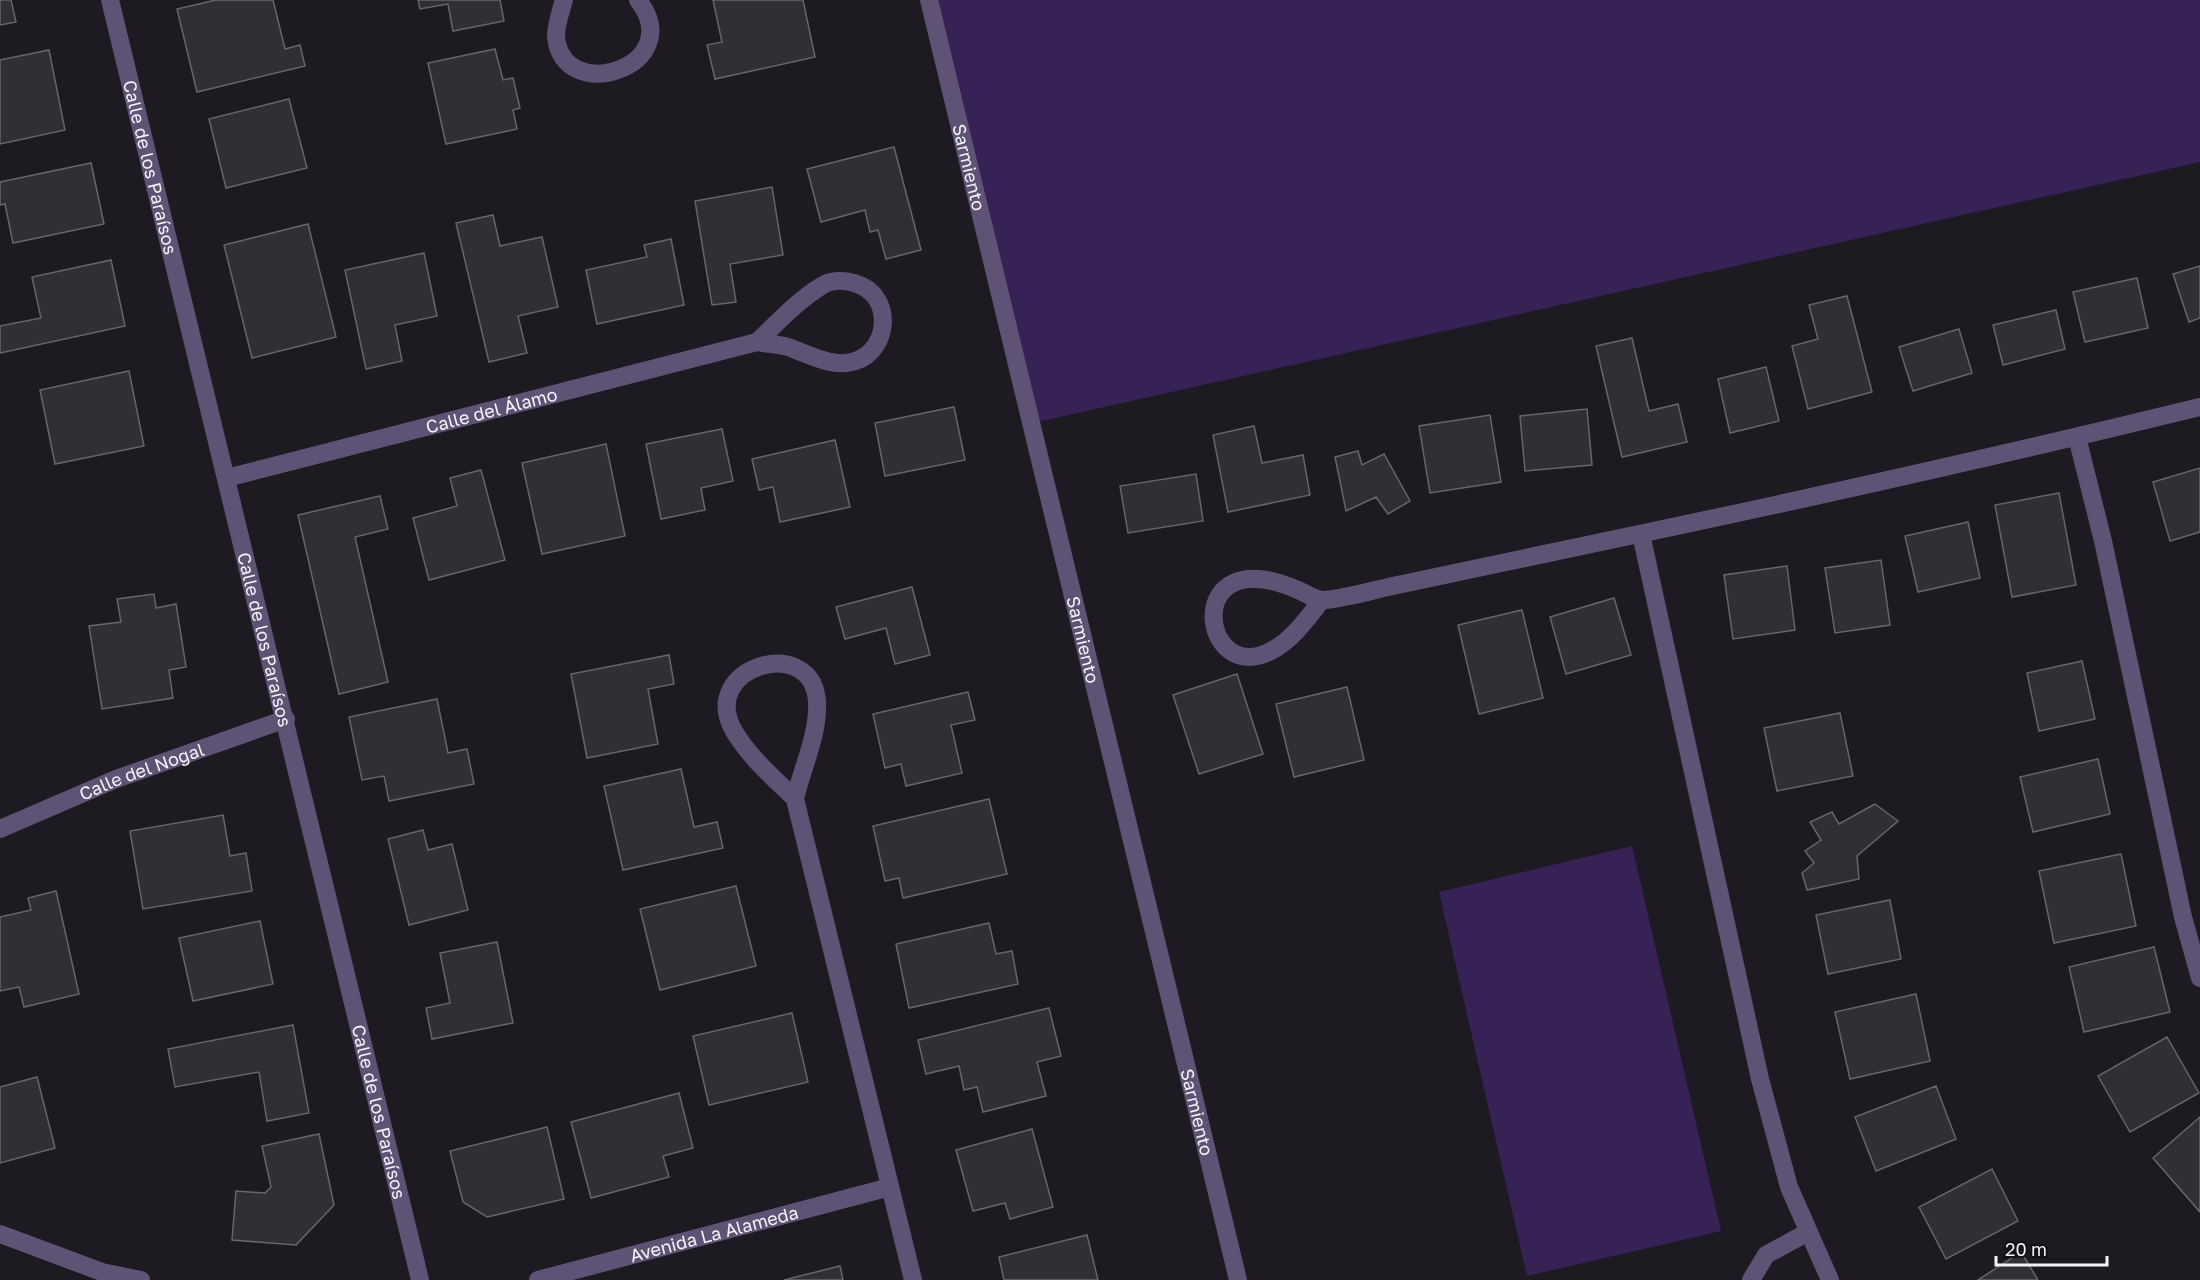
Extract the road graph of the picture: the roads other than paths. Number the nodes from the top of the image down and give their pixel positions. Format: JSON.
{"nodes":[{"id":1,"x":110,"y":0,"type":"edge"},
{"id":2,"x":564,"y":0,"type":"edge"},
{"id":3,"x":638,"y":0,"type":"edge"},
{"id":4,"x":929,"y":0,"type":"edge"},
{"id":5,"x":757,"y":342,"type":"junction"},
{"id":6,"x":2200,"y":407,"type":"edge"},
{"id":7,"x":2077,"y":437,"type":"junction"},
{"id":8,"x":226,"y":478,"type":"junction"},
{"id":9,"x":1641,"y":534,"type":"junction"},
{"id":10,"x":1321,"y":601,"type":"junction"},
{"id":11,"x":285,"y":719,"type":"junction"},
{"id":12,"x":795,"y":800,"type":"junction"},
{"id":13,"x":0,"y":829,"type":"edge"},
{"id":14,"x":2200,"y":978,"type":"edge"},
{"id":15,"x":890,"y":1187,"type":"junction"},
{"id":16,"x":1808,"y":1232,"type":"junction"},
{"id":17,"x":1,"y":1237,"type":"edge"},
{"id":18,"x":141,"y":1280,"type":"edge"},
{"id":19,"x":420,"y":1280,"type":"edge"},
{"id":20,"x":538,"y":1280,"type":"edge"},
{"id":21,"x":913,"y":1280,"type":"edge"},
{"id":22,"x":1238,"y":1280,"type":"edge"},
{"id":23,"x":1751,"y":1280,"type":"edge"},
{"id":24,"x":1830,"y":1280,"type":"edge"}],
"edges":[{"from":1,"to":8,"type":"street","name":"Calle de los Paraísos"},
{"from":2,"to":3,"type":"street"},
{"from":4,"to":22,"type":"street","name":"Sarmiento"},
{"from":5,"to":5,"type":"street","name":"Calle del Álamo"},
{"from":5,"to":8,"type":"street","name":"Calle del Álamo"},
{"from":6,"to":7,"type":"street"},
{"from":7,"to":9,"type":"street"},
{"from":7,"to":14,"type":"street"},
{"from":8,"to":11,"type":"street","name":"Calle de los Paraísos"},
{"from":9,"to":10,"type":"street"},
{"from":9,"to":16,"type":"street"},
{"from":10,"to":10,"type":"street"},
{"from":11,"to":13,"type":"street","name":"Calle del Nogal"},
{"from":11,"to":19,"type":"street","name":"Calle de los Paraísos"},
{"from":12,"to":12,"type":"street"},
{"from":12,"to":15,"type":"street"},
{"from":15,"to":20,"type":"street","name":"Avenida La Alameda"},
{"from":15,"to":21,"type":"street"},
{"from":16,"to":23,"type":"street"},
{"from":16,"to":24,"type":"street"},
{"from":17,"to":18,"type":"street"}]}
